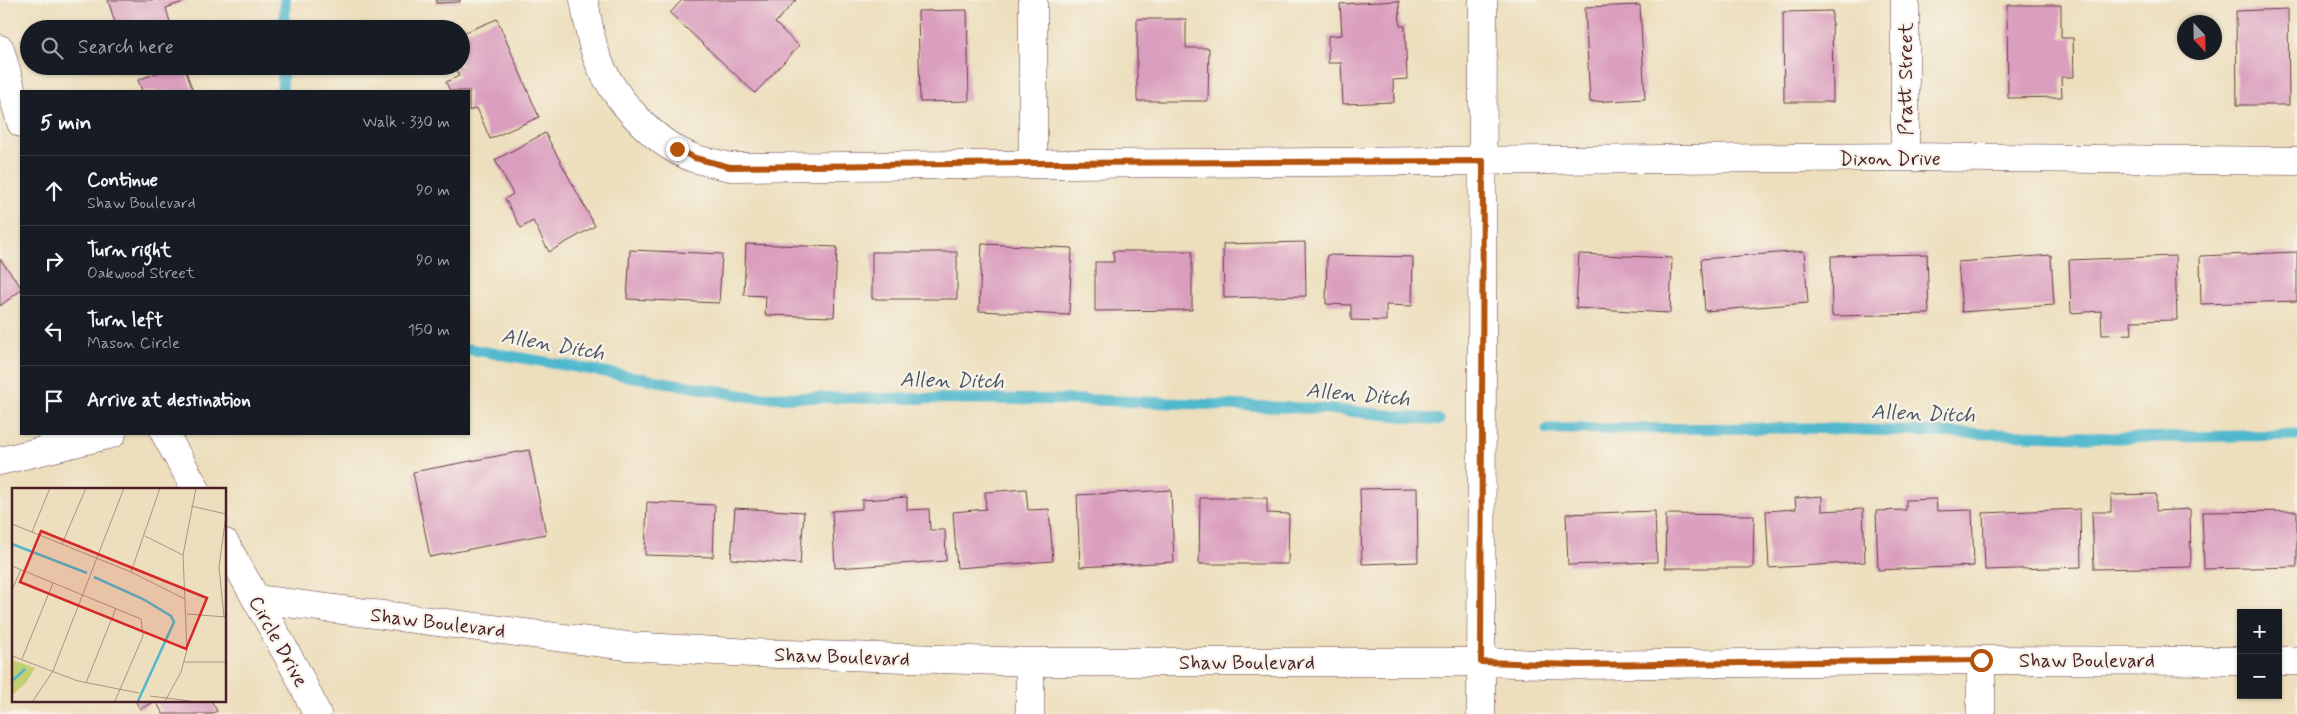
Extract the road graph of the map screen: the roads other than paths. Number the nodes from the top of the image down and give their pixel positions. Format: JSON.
{"nodes":[{"id":1,"x":584,"y":0,"type":"edge"},
{"id":2,"x":1034,"y":0,"type":"edge"},
{"id":3,"x":1483,"y":0,"type":"edge"},
{"id":4,"x":1905,"y":0,"type":"edge"},
{"id":5,"x":0,"y":49,"type":"edge"},
{"id":6,"x":20,"y":119,"type":"edge"},
{"id":7,"x":1905,"y":157,"type":"junction"},
{"id":8,"x":1483,"y":161,"type":"junction"},
{"id":9,"x":2297,"y":161,"type":"edge"},
{"id":10,"x":1033,"y":163,"type":"junction"},
{"id":11,"x":108,"y":435,"type":"edge"},
{"id":12,"x":166,"y":435,"type":"edge"},
{"id":13,"x":0,"y":461,"type":"edge"},
{"id":14,"x":195,"y":488,"type":"edge"},
{"id":15,"x":226,"y":544,"type":"edge"},
{"id":16,"x":256,"y":599,"type":"junction"},
{"id":17,"x":1981,"y":660,"type":"junction"},
{"id":18,"x":2237,"y":661,"type":"edge"},
{"id":19,"x":2282,"y":661,"type":"edge"},
{"id":20,"x":1030,"y":662,"type":"junction"},
{"id":21,"x":1481,"y":662,"type":"junction"},
{"id":22,"x":2297,"y":662,"type":"edge"},
{"id":23,"x":317,"y":714,"type":"edge"},
{"id":24,"x":1030,"y":714,"type":"edge"},
{"id":25,"x":1481,"y":714,"type":"edge"},
{"id":26,"x":1981,"y":714,"type":"edge"}],
"edges":[{"from":1,"to":10,"type":"street","name":"Dixon Drive"},
{"from":2,"to":10,"type":"street"},
{"from":3,"to":8,"type":"street"},
{"from":4,"to":7,"type":"street","name":"Pratt Street"},
{"from":5,"to":6,"type":"street"},
{"from":7,"to":8,"type":"street","name":"Dixon Drive"},
{"from":7,"to":9,"type":"street","name":"Dixon Drive"},
{"from":8,"to":10,"type":"street","name":"Dixon Drive"},
{"from":8,"to":21,"type":"street"},
{"from":11,"to":13,"type":"street"},
{"from":12,"to":14,"type":"street"},
{"from":15,"to":16,"type":"street","name":"Circle Drive"},
{"from":16,"to":20,"type":"street","name":"Shaw Boulevard"},
{"from":16,"to":23,"type":"street","name":"Circle Drive"},
{"from":17,"to":18,"type":"street","name":"Shaw Boulevard"},
{"from":17,"to":21,"type":"street","name":"Shaw Boulevard"},
{"from":17,"to":26,"type":"street"},
{"from":19,"to":22,"type":"street"},
{"from":20,"to":21,"type":"street","name":"Shaw Boulevard"},
{"from":20,"to":24,"type":"street"},
{"from":21,"to":25,"type":"street"}]}
